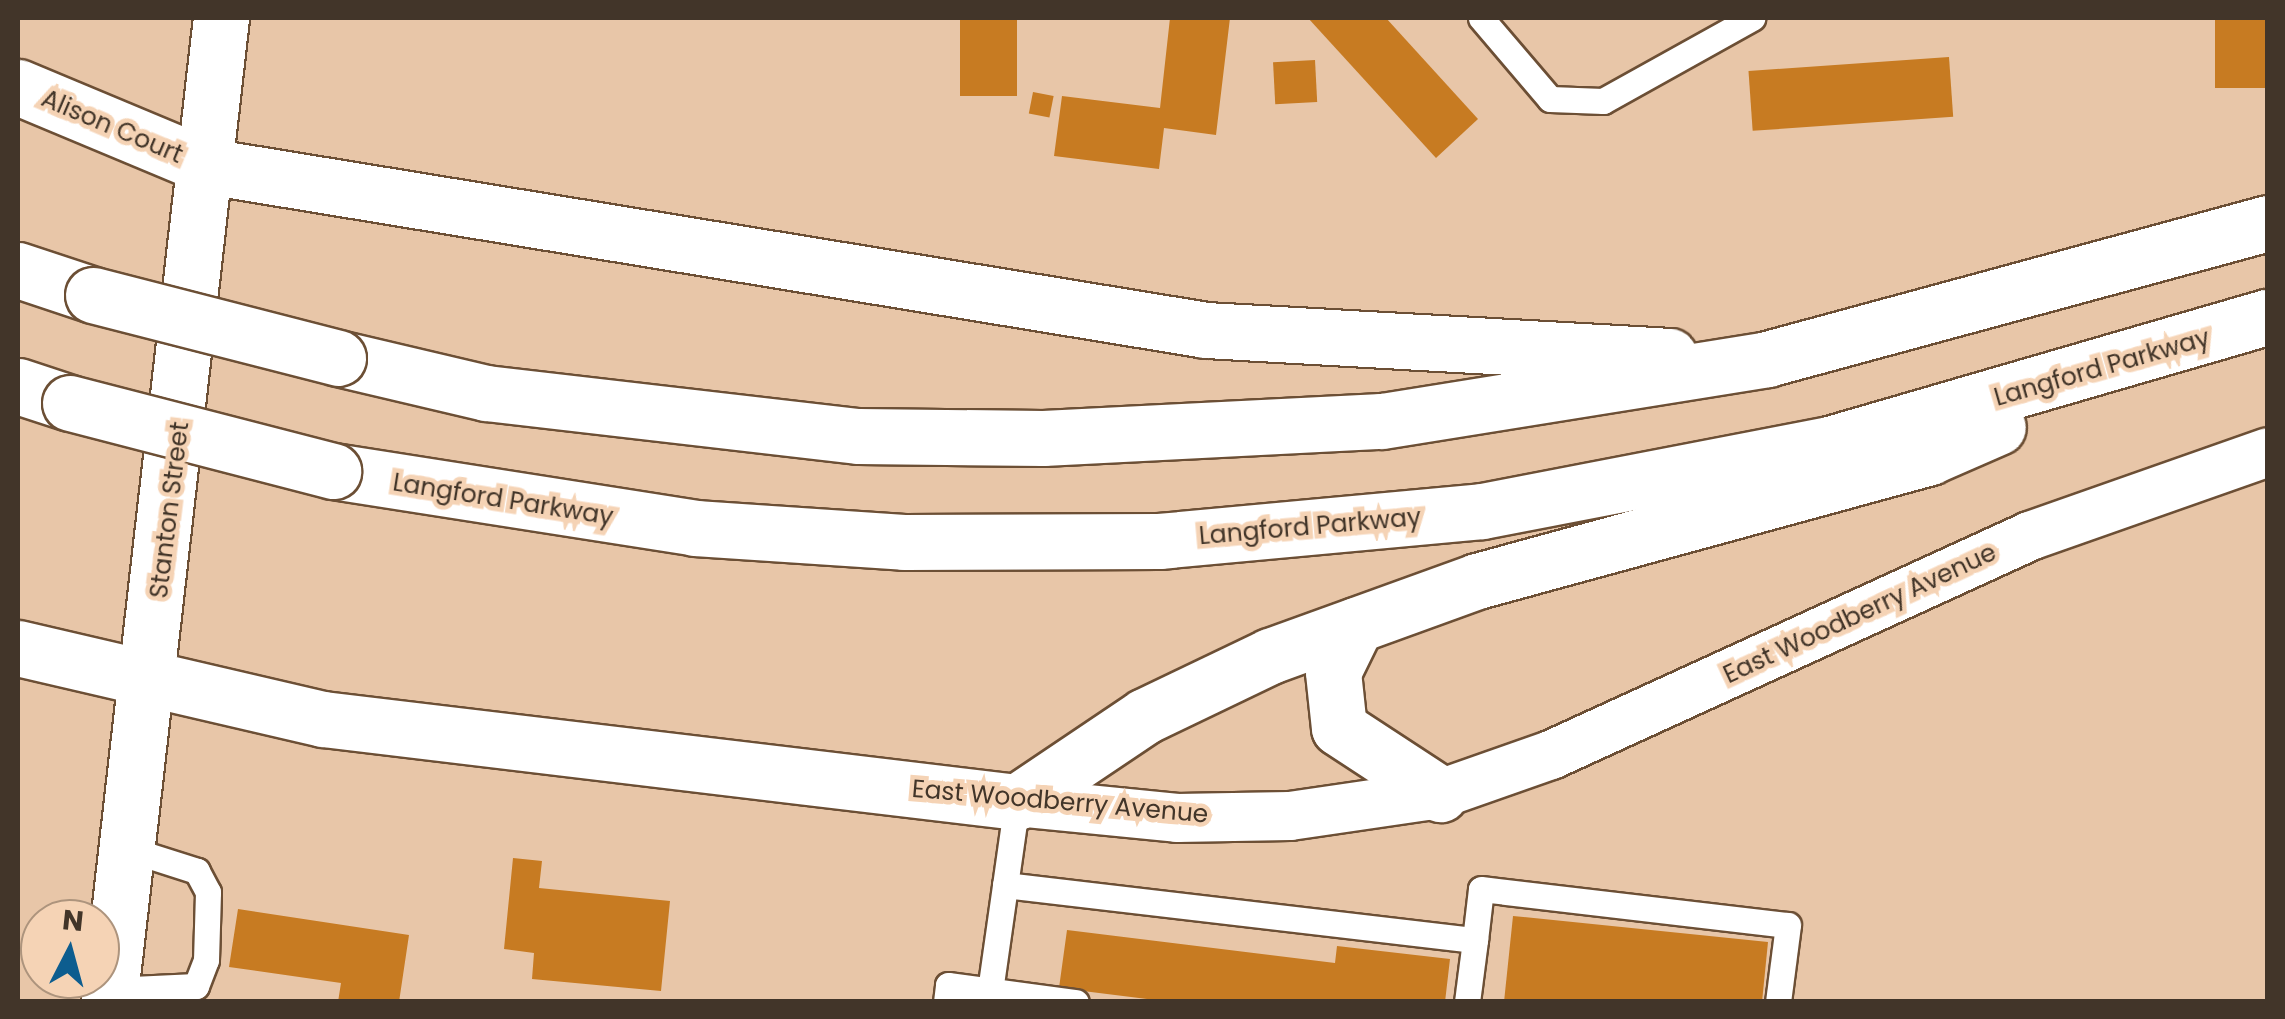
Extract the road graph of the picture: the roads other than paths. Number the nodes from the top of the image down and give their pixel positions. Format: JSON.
{"nodes":[{"id":1,"x":221,"y":18,"type":"edge"},
{"id":2,"x":1482,"y":18,"type":"edge"},
{"id":3,"x":1752,"y":18,"type":"edge"},
{"id":4,"x":18,"y":87,"type":"edge"},
{"id":5,"x":207,"y":166,"type":"junction"},
{"id":6,"x":2268,"y":222,"type":"edge"},
{"id":7,"x":18,"y":270,"type":"edge"},
{"id":8,"x":2268,"y":317,"type":"edge"},
{"id":9,"x":2190,"y":346,"type":"junction"},
{"id":10,"x":1767,"y":359,"type":"junction"},
{"id":11,"x":18,"y":386,"type":"edge"},
{"id":12,"x":2268,"y":452,"type":"edge"},
{"id":13,"x":1356,"y":624,"type":"junction"},
{"id":14,"x":18,"y":648,"type":"edge"},
{"id":15,"x":150,"y":680,"type":"junction"},
{"id":16,"x":1440,"y":794,"type":"junction"},
{"id":17,"x":1018,"y":802,"type":"junction"},
{"id":18,"x":128,"y":849,"type":"junction"},
{"id":19,"x":1006,"y":885,"type":"junction"},
{"id":20,"x":120,"y":914,"type":"edge"},
{"id":21,"x":1475,"y":940,"type":"junction"},
{"id":22,"x":990,"y":990,"type":"junction"},
{"id":23,"x":120,"y":995,"type":"edge"},
{"id":24,"x":946,"y":1002,"type":"edge"},
{"id":25,"x":1076,"y":1002,"type":"edge"},
{"id":26,"x":1467,"y":1002,"type":"edge"},
{"id":27,"x":1778,"y":1002,"type":"edge"}],
"edges":[{"from":1,"to":5,"type":"main road","name":"Stanton Street"},
{"from":2,"to":3,"type":"lane"},
{"from":4,"to":5,"type":"main road","name":"Alison Court"},
{"from":5,"to":10,"type":"main road","name":"Alison Court"},
{"from":5,"to":15,"type":"main road","name":"Stanton Street"},
{"from":6,"to":10,"type":"main road"},
{"from":7,"to":10,"type":"main road","bridge":true},
{"from":8,"to":9,"type":"main road","name":"Langford Parkway"},
{"from":9,"to":11,"type":"main road","name":"Langford Parkway","bridge":true},
{"from":9,"to":13,"type":"main road"},
{"from":12,"to":16,"type":"street","name":"East Woodberry Avenue"},
{"from":13,"to":16,"type":"main road"},
{"from":13,"to":17,"type":"main road"},
{"from":14,"to":15,"type":"main road","name":"East Woodberry Avenue"},
{"from":15,"to":17,"type":"main road","name":"East Woodberry Avenue"},
{"from":15,"to":18,"type":"main road","name":"Stanton Street"},
{"from":16,"to":17,"type":"street","name":"East Woodberry Avenue"},
{"from":17,"to":19,"type":"lane"},
{"from":18,"to":20,"type":"main road","name":"Stanton Street"},
{"from":18,"to":23,"type":"lane"},
{"from":19,"to":21,"type":"lane"},
{"from":19,"to":22,"type":"lane"},
{"from":21,"to":26,"type":"lane"},
{"from":21,"to":27,"type":"lane"},
{"from":22,"to":24,"type":"lane"},
{"from":22,"to":25,"type":"lane"}]}
